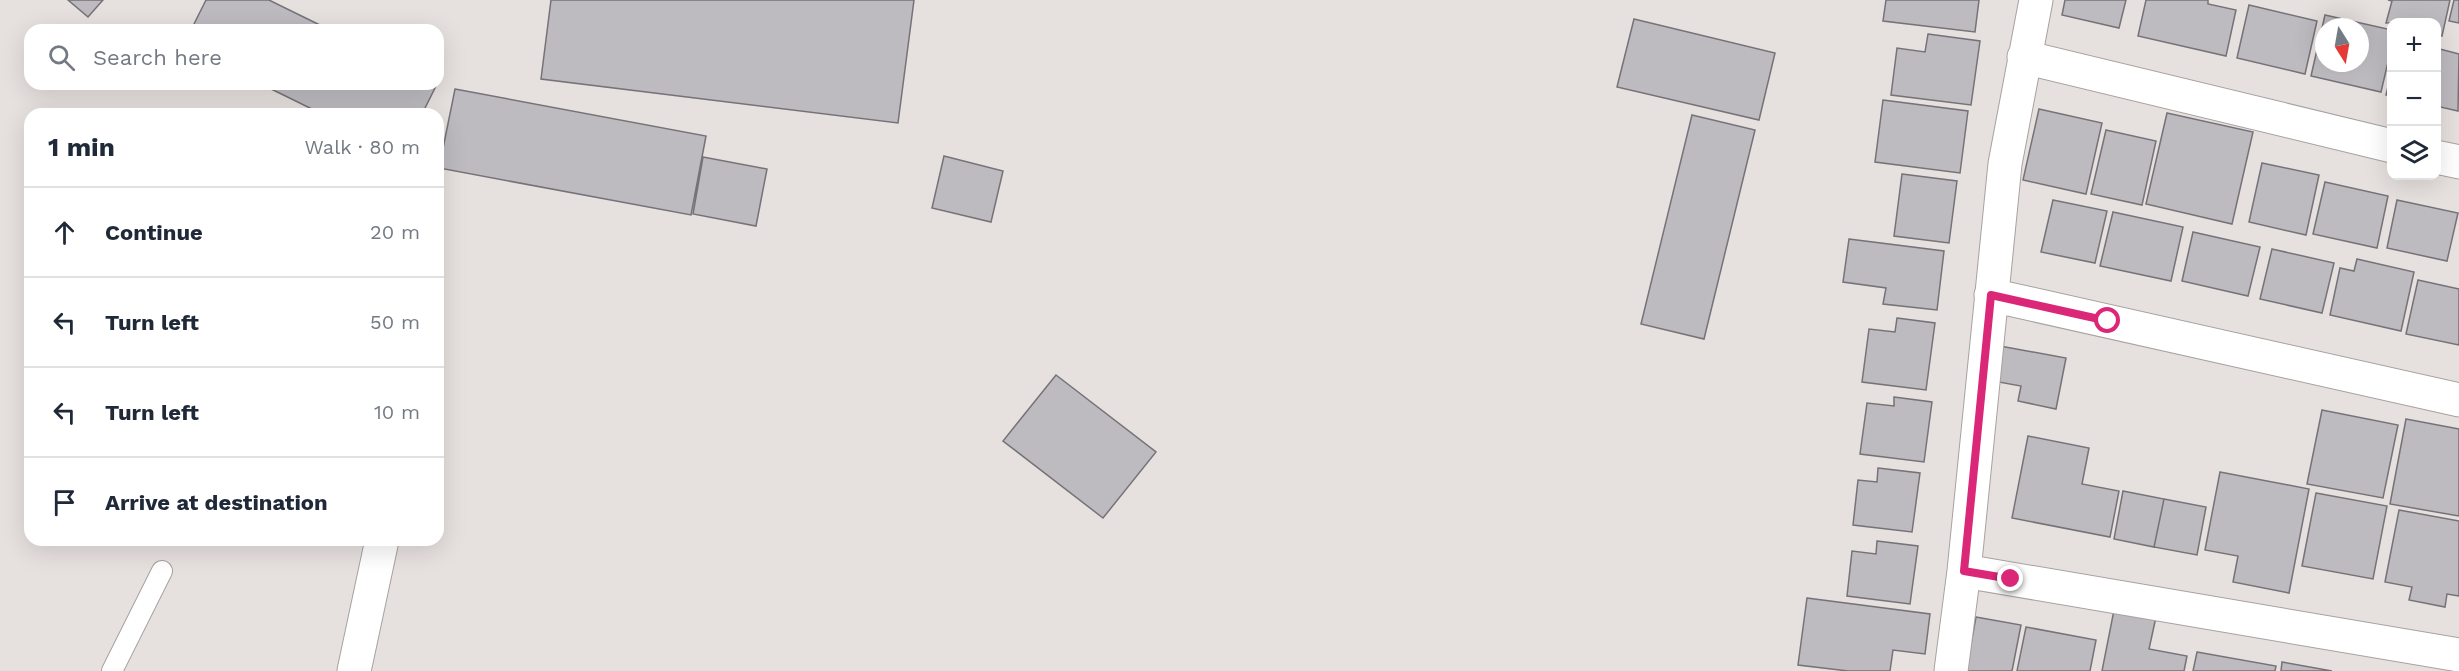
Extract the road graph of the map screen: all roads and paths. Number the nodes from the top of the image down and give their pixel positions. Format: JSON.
{"nodes":[{"id":1,"x":2036,"y":0,"type":"edge"},
{"id":2,"x":2024,"y":57,"type":"junction"},
{"id":3,"x":2387,"y":145,"type":"edge"},
{"id":4,"x":2441,"y":158,"type":"edge"},
{"id":5,"x":2459,"y":162,"type":"edge"},
{"id":6,"x":1991,"y":295,"type":"junction"},
{"id":7,"x":2459,"y":400,"type":"edge"},
{"id":8,"x":381,"y":546,"type":"edge"},
{"id":9,"x":162,"y":571,"type":"dead end"},
{"id":10,"x":1964,"y":571,"type":"junction"},
{"id":11,"x":2459,"y":655,"type":"edge"},
{"id":12,"x":112,"y":671,"type":"edge"},
{"id":13,"x":354,"y":671,"type":"edge"},
{"id":14,"x":1951,"y":671,"type":"edge"}],
"edges":[{"from":1,"to":2,"type":"street"},
{"from":2,"to":3,"type":"street"},
{"from":2,"to":6,"type":"street"},
{"from":4,"to":5,"type":"street"},
{"from":6,"to":7,"type":"street"},
{"from":6,"to":10,"type":"street"},
{"from":8,"to":13,"type":"street"},
{"from":9,"to":12,"type":"lane"},
{"from":10,"to":11,"type":"street"},
{"from":10,"to":14,"type":"street"}]}
